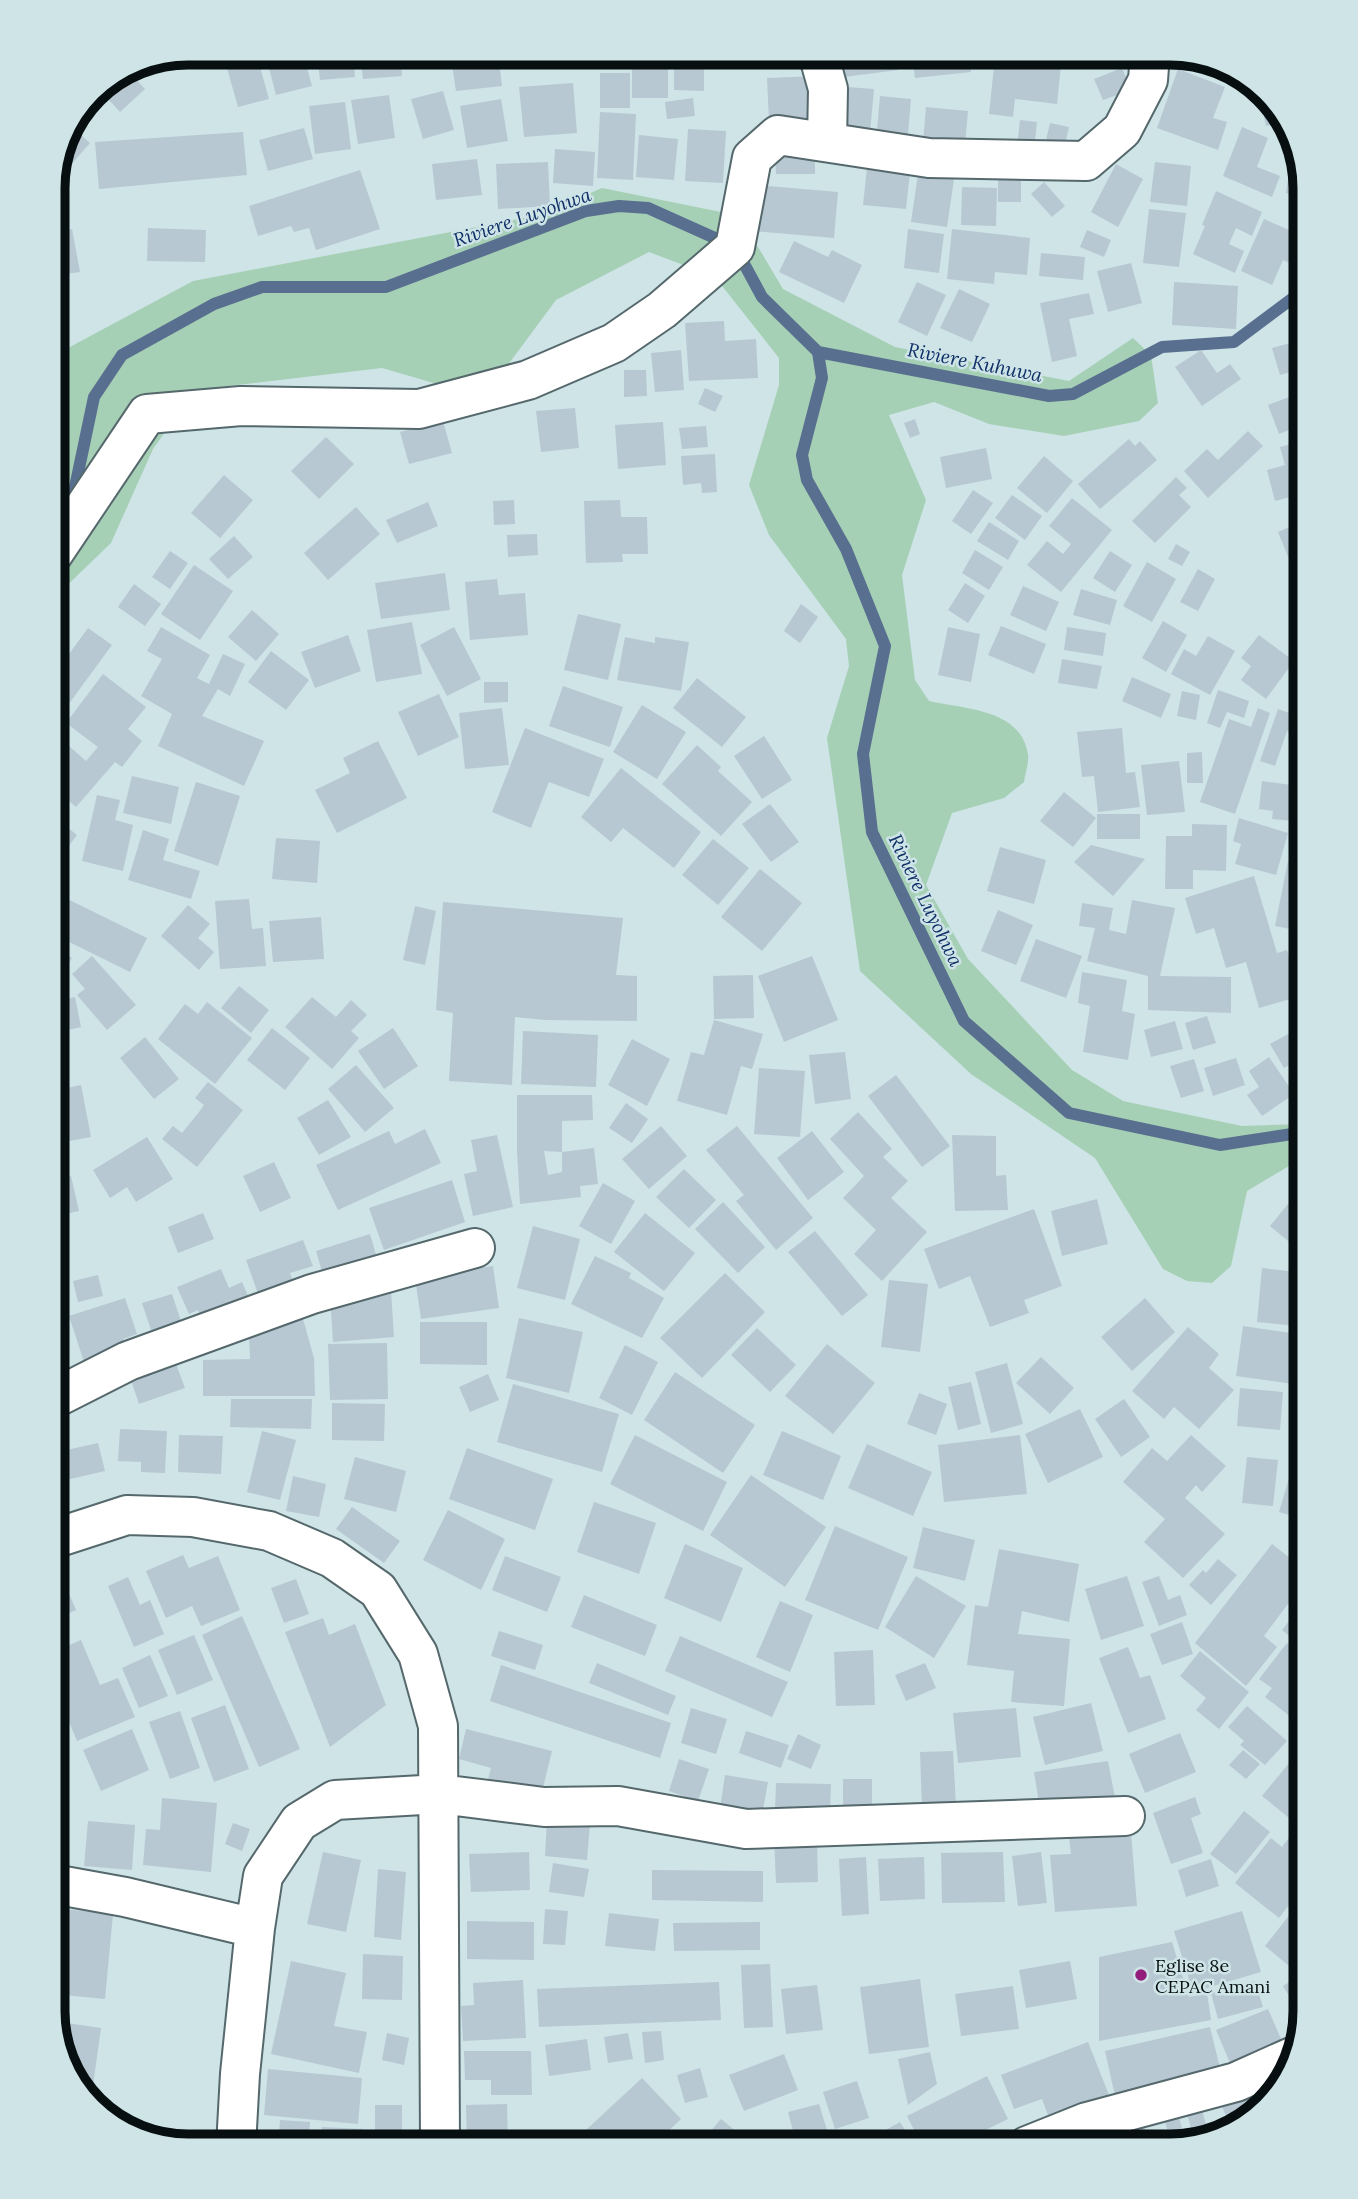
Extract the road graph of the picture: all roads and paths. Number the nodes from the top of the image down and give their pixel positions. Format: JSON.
{"nodes":[{"id":1,"x":821,"y":65,"type":"edge"},
{"id":2,"x":1149,"y":65,"type":"edge"},
{"id":3,"x":827,"y":142,"type":"junction"},
{"id":4,"x":65,"y":536,"type":"edge"},
{"id":5,"x":475,"y":1248,"type":"dead end"},
{"id":6,"x":65,"y":1393,"type":"edge"},
{"id":7,"x":65,"y":1535,"type":"edge"},
{"id":8,"x":440,"y":1794,"type":"junction"},
{"id":9,"x":1125,"y":1816,"type":"dead end"},
{"id":10,"x":65,"y":1886,"type":"edge"},
{"id":11,"x":255,"y":1928,"type":"junction"},
{"id":12,"x":1283,"y":2061,"type":"edge"},
{"id":13,"x":237,"y":2134,"type":"edge"},
{"id":14,"x":440,"y":2134,"type":"edge"},
{"id":15,"x":1058,"y":2134,"type":"edge"}],
"edges":[{"from":1,"to":3,"type":"street"},
{"from":2,"to":3,"type":"street"},
{"from":3,"to":4,"type":"street"},
{"from":5,"to":6,"type":"street"},
{"from":7,"to":8,"type":"street"},
{"from":8,"to":9,"type":"street"},
{"from":8,"to":11,"type":"street"},
{"from":8,"to":14,"type":"street"},
{"from":10,"to":11,"type":"street"},
{"from":11,"to":13,"type":"street"},
{"from":12,"to":15,"type":"street"}]}
